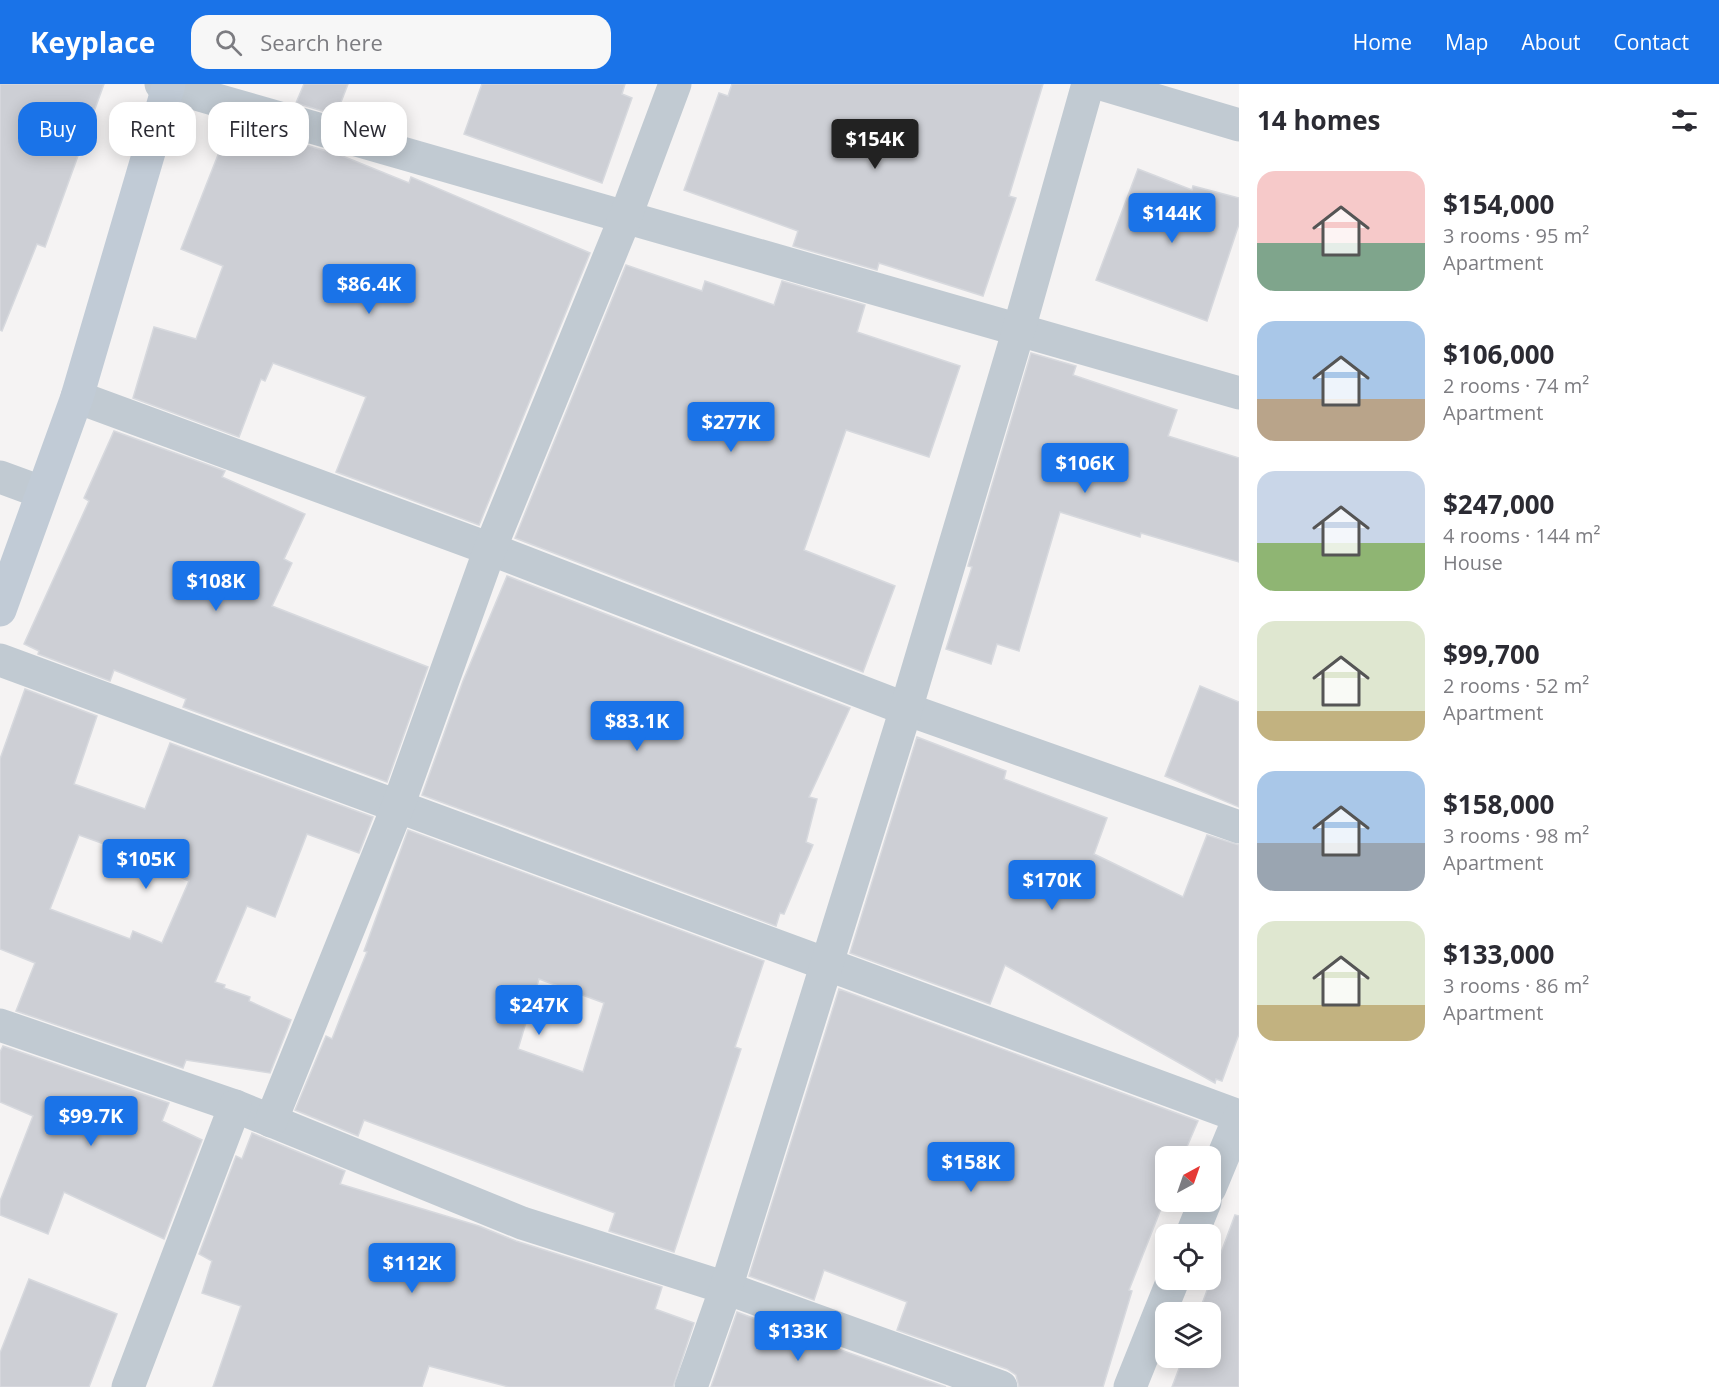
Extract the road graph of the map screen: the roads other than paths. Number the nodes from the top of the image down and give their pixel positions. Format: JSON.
{"nodes":[{"id":1,"x":675,"y":84,"type":"edge"},
{"id":2,"x":1088,"y":84,"type":"edge"},
{"id":3,"x":1101,"y":84,"type":"edge"},
{"id":4,"x":166,"y":85,"type":"edge"},
{"id":5,"x":1239,"y":124,"type":"edge"},
{"id":6,"x":625,"y":218,"type":"junction"},
{"id":7,"x":1019,"y":329,"type":"junction"},
{"id":8,"x":1239,"y":393,"type":"edge"},
{"id":9,"x":77,"y":397,"type":"junction"},
{"id":10,"x":0,"y":477,"type":"edge"},
{"id":11,"x":41,"y":492,"type":"junction"},
{"id":12,"x":490,"y":549,"type":"junction"},
{"id":13,"x":0,"y":610,"type":"edge"},
{"id":14,"x":0,"y":660,"type":"edge"},
{"id":15,"x":906,"y":709,"type":"junction"},
{"id":16,"x":398,"y":806,"type":"junction"},
{"id":17,"x":1239,"y":827,"type":"edge"},
{"id":18,"x":826,"y":962,"type":"junction"},
{"id":19,"x":0,"y":1026,"type":"edge"},
{"id":20,"x":235,"y":1107,"type":"junction"},
{"id":21,"x":1239,"y":1117,"type":"edge"},
{"id":22,"x":271,"y":1121,"type":"junction"},
{"id":23,"x":1221,"y":1161,"type":"edge"},
{"id":24,"x":726,"y":1288,"type":"junction"},
{"id":25,"x":1169,"y":1290,"type":"edge"},
{"id":26,"x":128,"y":1387,"type":"edge"},
{"id":27,"x":691,"y":1387,"type":"edge"},
{"id":28,"x":1001,"y":1387,"type":"edge"},
{"id":29,"x":1130,"y":1387,"type":"edge"}],
"edges":[{"from":1,"to":6,"type":"street"},
{"from":2,"to":7,"type":"street"},
{"from":3,"to":5,"type":"street"},
{"from":4,"to":6,"type":"street"},
{"from":4,"to":9,"type":"street"},
{"from":6,"to":7,"type":"street"},
{"from":6,"to":12,"type":"street"},
{"from":7,"to":8,"type":"street"},
{"from":7,"to":15,"type":"street"},
{"from":9,"to":11,"type":"street"},
{"from":9,"to":12,"type":"street"},
{"from":10,"to":11,"type":"street"},
{"from":11,"to":13,"type":"street"},
{"from":12,"to":15,"type":"street"},
{"from":12,"to":16,"type":"street"},
{"from":14,"to":16,"type":"street"},
{"from":15,"to":17,"type":"street"},
{"from":15,"to":18,"type":"street"},
{"from":16,"to":18,"type":"street"},
{"from":16,"to":22,"type":"street"},
{"from":18,"to":21,"type":"street"},
{"from":18,"to":24,"type":"street"},
{"from":19,"to":20,"type":"street"},
{"from":20,"to":22,"type":"street"},
{"from":20,"to":26,"type":"street"},
{"from":21,"to":23,"type":"street"},
{"from":22,"to":24,"type":"street"},
{"from":24,"to":27,"type":"street"},
{"from":24,"to":28,"type":"street"},
{"from":25,"to":29,"type":"street"}]}
